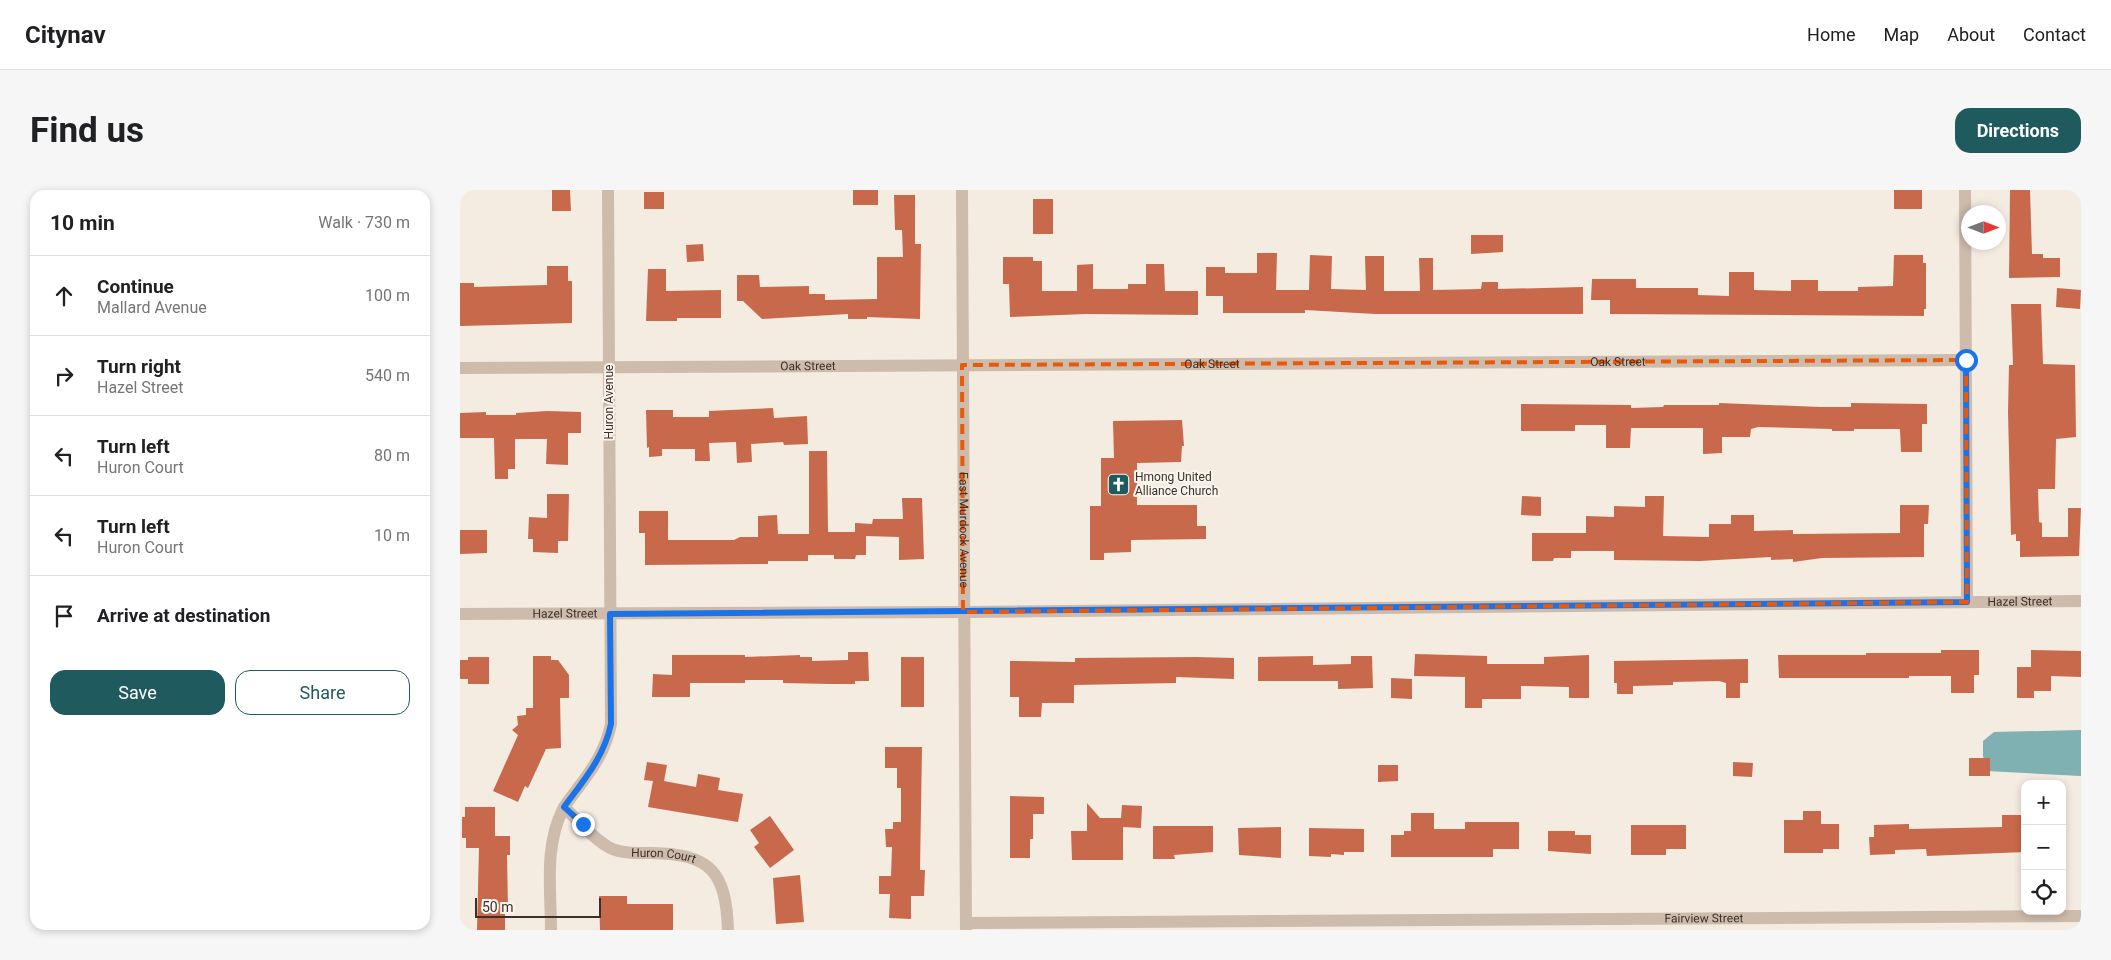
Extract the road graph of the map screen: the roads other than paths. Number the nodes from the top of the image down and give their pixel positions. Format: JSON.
{"nodes":[{"id":1,"x":608,"y":190,"type":"edge"},
{"id":2,"x":962,"y":190,"type":"edge"},
{"id":3,"x":1965,"y":190,"type":"edge"},
{"id":4,"x":1966,"y":360,"type":"junction"},
{"id":5,"x":962,"y":364,"type":"junction"},
{"id":6,"x":460,"y":368,"type":"edge"},
{"id":7,"x":609,"y":368,"type":"junction"},
{"id":8,"x":2081,"y":601,"type":"edge"},
{"id":9,"x":1967,"y":602,"type":"junction"},
{"id":10,"x":963,"y":612,"type":"junction"},
{"id":11,"x":460,"y":614,"type":"edge"},
{"id":12,"x":610,"y":614,"type":"junction"},
{"id":13,"x":564,"y":807,"type":"junction"},
{"id":14,"x":2081,"y":916,"type":"edge"},
{"id":15,"x":966,"y":927,"type":"edge"},
{"id":16,"x":551,"y":930,"type":"edge"},
{"id":17,"x":728,"y":930,"type":"edge"}],
"edges":[{"from":1,"to":7,"type":"street","name":"Huron Avenue"},
{"from":2,"to":5,"type":"street","name":"East Murdock Avenue"},
{"from":3,"to":4,"type":"street"},
{"from":4,"to":5,"type":"street","name":"Oak Street"},
{"from":4,"to":9,"type":"street"},
{"from":5,"to":7,"type":"street","name":"Oak Street"},
{"from":5,"to":10,"type":"street","name":"East Murdock Avenue"},
{"from":6,"to":7,"type":"street","name":"Oak Street"},
{"from":7,"to":12,"type":"street","name":"Huron Avenue"},
{"from":8,"to":9,"type":"street","name":"Hazel Street"},
{"from":9,"to":10,"type":"street","name":"Hazel Street"},
{"from":10,"to":12,"type":"street","name":"Hazel Street"},
{"from":10,"to":15,"type":"street","name":"East Murdock Avenue"},
{"from":11,"to":12,"type":"street","name":"Hazel Street"},
{"from":12,"to":13,"type":"street"},
{"from":13,"to":16,"type":"street"},
{"from":13,"to":17,"type":"street","name":"Huron Court"},
{"from":14,"to":15,"type":"street","name":"Fairview Street"}]}
